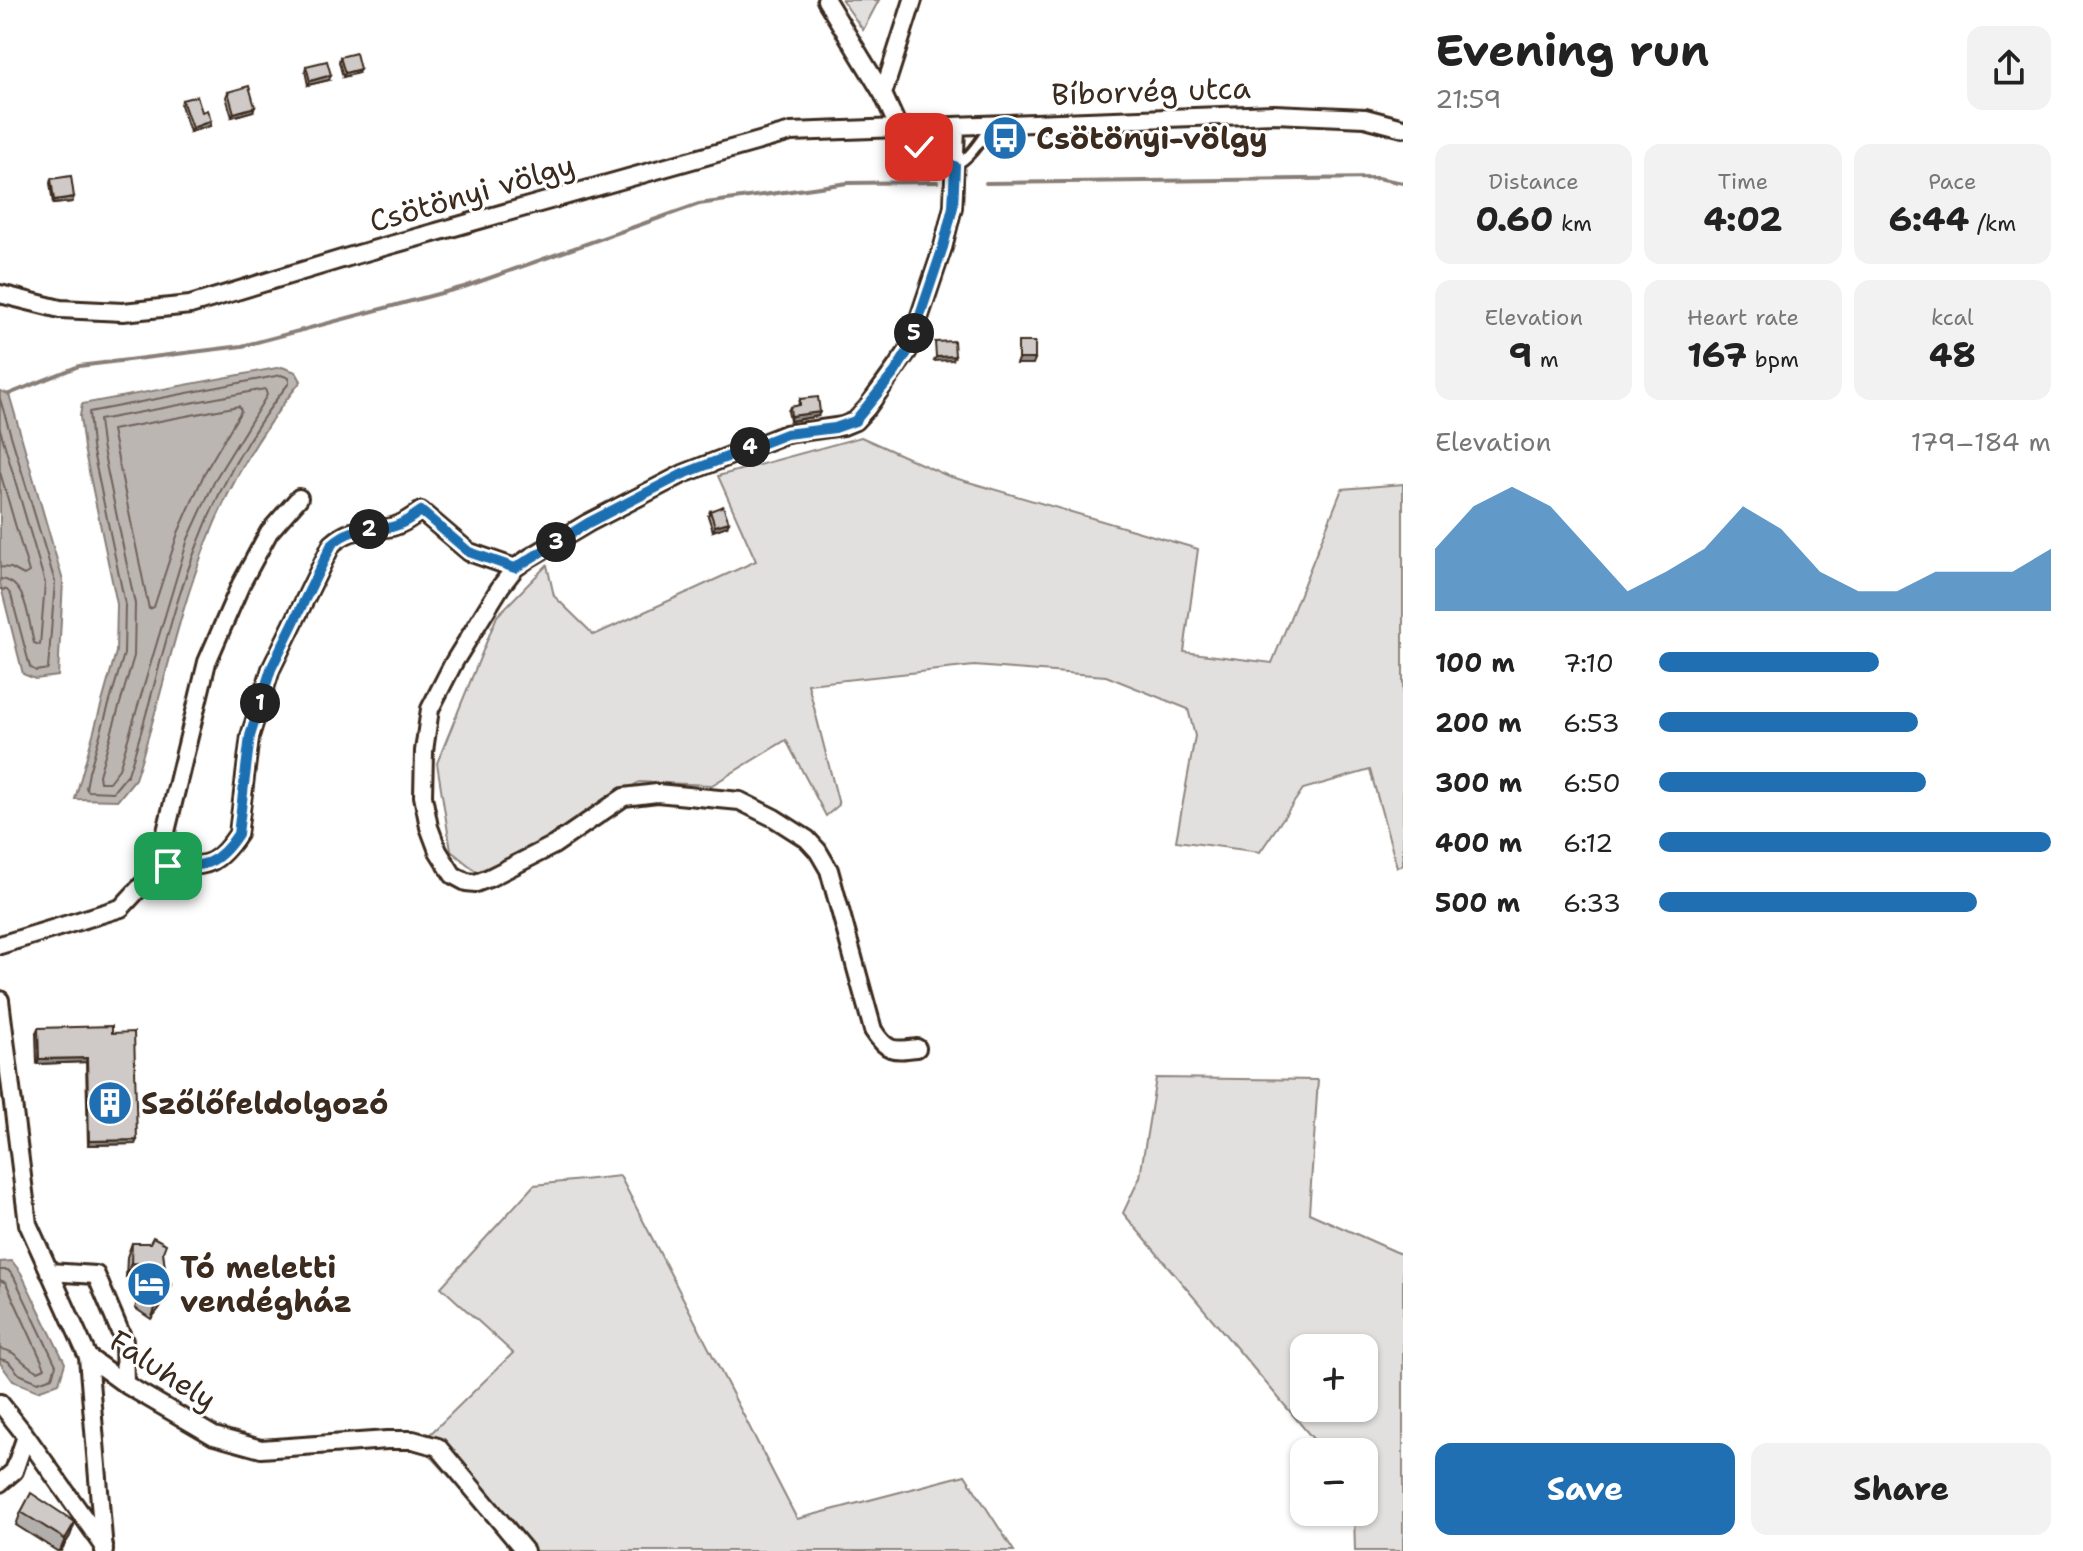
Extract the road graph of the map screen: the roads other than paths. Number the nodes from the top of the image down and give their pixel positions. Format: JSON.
{"nodes":[{"id":1,"x":826,"y":0,"type":"edge"},
{"id":2,"x":913,"y":0,"type":"edge"},
{"id":3,"x":883,"y":94,"type":"junction"},
{"id":4,"x":991,"y":125,"type":"junction"},
{"id":5,"x":956,"y":127,"type":"junction"},
{"id":6,"x":1403,"y":128,"type":"edge"},
{"id":7,"x":899,"y":129,"type":"junction"},
{"id":8,"x":955,"y":166,"type":"junction"},
{"id":9,"x":0,"y":294,"type":"edge"},
{"id":10,"x":299,"y":498,"type":"dead end"},
{"id":11,"x":515,"y":568,"type":"junction"},
{"id":12,"x":157,"y":869,"type":"junction"},
{"id":13,"x":0,"y":945,"type":"edge"},
{"id":14,"x":0,"y":1000,"type":"edge"},
{"id":15,"x":917,"y":1048,"type":"dead end"},
{"id":16,"x":6,"y":1095,"type":"edge"},
{"id":17,"x":49,"y":1272,"type":"junction"},
{"id":18,"x":88,"y":1357,"type":"junction"},
{"id":19,"x":125,"y":1384,"type":"junction"},
{"id":20,"x":0,"y":1403,"type":"edge"},
{"id":21,"x":26,"y":1436,"type":"junction"},
{"id":22,"x":0,"y":1483,"type":"edge"},
{"id":23,"x":104,"y":1548,"type":"edge"},
{"id":24,"x":525,"y":1551,"type":"edge"}],
"edges":[{"from":1,"to":3,"type":"street"},
{"from":2,"to":3,"type":"street"},
{"from":3,"to":7,"type":"street"},
{"from":4,"to":5,"type":"street","name":"Bíborvég utca"},
{"from":4,"to":6,"type":"street","name":"Bíborvég utca"},
{"from":4,"to":8,"type":"lane"},
{"from":5,"to":7,"type":"street","name":"Bíborvég utca"},
{"from":5,"to":8,"type":"street"},
{"from":7,"to":8,"type":"lane"},
{"from":7,"to":9,"type":"street","name":"Csötönyi völgy"},
{"from":8,"to":11,"type":"street"},
{"from":10,"to":12,"type":"street"},
{"from":11,"to":12,"type":"street"},
{"from":11,"to":15,"type":"street"},
{"from":12,"to":13,"type":"street"},
{"from":14,"to":16,"type":"street","name":"Faluhely"},
{"from":16,"to":17,"type":"street","name":"Faluhely"},
{"from":17,"to":18,"type":"street","name":"Faluhely"},
{"from":17,"to":19,"type":"street"},
{"from":18,"to":19,"type":"street","name":"Faluhely"},
{"from":18,"to":23,"type":"street"},
{"from":19,"to":24,"type":"street","name":"Faluhely"},
{"from":20,"to":21,"type":"street"},
{"from":21,"to":22,"type":"street"},
{"from":21,"to":23,"type":"street"}]}
